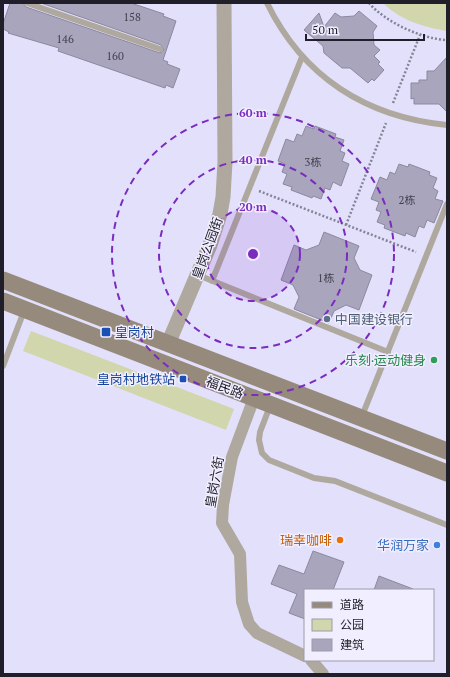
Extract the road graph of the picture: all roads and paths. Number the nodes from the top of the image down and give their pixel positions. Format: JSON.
{"nodes":[{"id":1,"x":27,"y":3,"type":"edge"},
{"id":2,"x":224,"y":3,"type":"edge"},
{"id":3,"x":267,"y":3,"type":"edge"},
{"id":4,"x":369,"y":3,"type":"edge"},
{"id":5,"x":420,"y":35,"type":"junction"},
{"id":6,"x":447,"y":40,"type":"edge"},
{"id":7,"x":160,"y":49,"type":"dead end"},
{"id":8,"x":302,"y":56,"type":"junction"},
{"id":9,"x":389,"y":114,"type":"junction"},
{"id":10,"x":447,"y":125,"type":"edge"},
{"id":11,"x":250,"y":188,"type":"junction"},
{"id":12,"x":447,"y":204,"type":"edge"},
{"id":13,"x":346,"y":225,"type":"junction"},
{"id":14,"x":426,"y":256,"type":"junction"},
{"id":15,"x":198,"y":275,"type":"junction"},
{"id":16,"x":3,"y":280,"type":"edge"},
{"id":17,"x":212,"y":281,"type":"junction"},
{"id":18,"x":3,"y":301,"type":"edge"},
{"id":19,"x":25,"y":310,"type":"junction"},
{"id":20,"x":168,"y":344,"type":"junction"},
{"id":21,"x":388,"y":352,"type":"junction"},
{"id":22,"x":3,"y":366,"type":"edge"},
{"id":23,"x":254,"y":398,"type":"junction"},
{"id":24,"x":271,"y":405,"type":"junction"},
{"id":25,"x":361,"y":418,"type":"junction"},
{"id":26,"x":447,"y":451,"type":"edge"},
{"id":27,"x":447,"y":473,"type":"edge"},
{"id":28,"x":447,"y":525,"type":"edge"},
{"id":29,"x":304,"y":656,"type":"edge"},
{"id":30,"x":312,"y":661,"type":"edge"},
{"id":31,"x":323,"y":674,"type":"edge"}],
"edges":[{"from":1,"to":7,"type":"lane"},
{"from":2,"to":15,"type":"street","name":"皇岗公园街"},
{"from":3,"to":8,"type":"lane"},
{"from":4,"to":5,"type":"path"},
{"from":5,"to":6,"type":"path"},
{"from":5,"to":9,"type":"path"},
{"from":8,"to":9,"type":"lane"},
{"from":8,"to":11,"type":"lane"},
{"from":9,"to":10,"type":"lane"},
{"from":9,"to":13,"type":"path"},
{"from":11,"to":13,"type":"path"},
{"from":11,"to":17,"type":"lane"},
{"from":12,"to":14,"type":"lane"},
{"from":13,"to":14,"type":"path"},
{"from":14,"to":21,"type":"lane"},
{"from":15,"to":17,"type":"lane"},
{"from":15,"to":20,"type":"street","name":"皇岗公园街"},
{"from":16,"to":20,"type":"main road","name":"福民路"},
{"from":17,"to":21,"type":"lane"},
{"from":18,"to":19,"type":"main road","name":"福民路"},
{"from":19,"to":22,"type":"lane"},
{"from":19,"to":23,"type":"main road","name":"福民路"},
{"from":20,"to":25,"type":"main road","name":"福民路"},
{"from":21,"to":25,"type":"lane"},
{"from":23,"to":24,"type":"main road","name":"福民路"},
{"from":23,"to":29,"type":"street","name":"皇岗六街"},
{"from":24,"to":27,"type":"main road","name":"福民路"},
{"from":24,"to":28,"type":"lane"},
{"from":25,"to":26,"type":"main road","name":"福民路"},
{"from":30,"to":31,"type":"street"}]}
